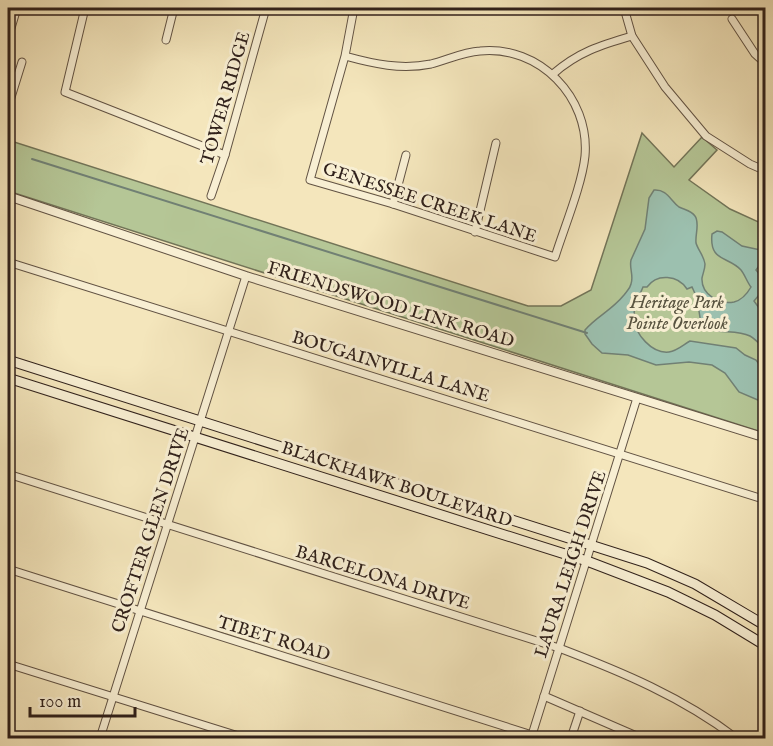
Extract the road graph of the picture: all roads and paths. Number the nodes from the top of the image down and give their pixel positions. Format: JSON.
{"nodes":[{"id":1,"x":16,"y":8,"type":"edge"},
{"id":2,"x":85,"y":8,"type":"edge"},
{"id":3,"x":174,"y":8,"type":"edge"},
{"id":4,"x":266,"y":8,"type":"edge"},
{"id":5,"x":354,"y":8,"type":"edge"},
{"id":6,"x":624,"y":8,"type":"edge"},
{"id":7,"x":732,"y":19,"type":"dead end"},
{"id":8,"x":632,"y":36,"type":"junction"},
{"id":9,"x":8,"y":38,"type":"edge"},
{"id":10,"x":166,"y":40,"type":"dead end"},
{"id":11,"x":345,"y":56,"type":"junction"},
{"id":12,"x":22,"y":62,"type":"dead end"},
{"id":13,"x":765,"y":64,"type":"edge"},
{"id":14,"x":553,"y":74,"type":"junction"},
{"id":15,"x":8,"y":107,"type":"edge"},
{"id":16,"x":496,"y":143,"type":"dead end"},
{"id":17,"x":225,"y":155,"type":"junction"},
{"id":18,"x":406,"y":155,"type":"dead end"},
{"id":19,"x":765,"y":171,"type":"edge"},
{"id":20,"x":8,"y":196,"type":"edge"},
{"id":21,"x":211,"y":196,"type":"dead end"},
{"id":22,"x":393,"y":204,"type":"junction"},
{"id":23,"x":475,"y":232,"type":"junction"},
{"id":24,"x":8,"y":262,"type":"edge"},
{"id":25,"x":246,"y":276,"type":"junction"},
{"id":26,"x":228,"y":331,"type":"junction"},
{"id":27,"x":8,"y":361,"type":"edge"},
{"id":28,"x":8,"y":378,"type":"edge"},
{"id":29,"x":99,"y":389,"type":"junction"},
{"id":30,"x":637,"y":398,"type":"junction"},
{"id":31,"x":93,"y":405,"type":"junction"},
{"id":32,"x":201,"y":421,"type":"junction"},
{"id":33,"x":196,"y":436,"type":"junction"},
{"id":34,"x":765,"y":438,"type":"edge"},
{"id":35,"x":621,"y":454,"type":"junction"},
{"id":36,"x":321,"y":459,"type":"junction"},
{"id":37,"x":8,"y":474,"type":"edge"},
{"id":38,"x":315,"y":476,"type":"junction"},
{"id":39,"x":412,"y":488,"type":"junction"},
{"id":40,"x":765,"y":500,"type":"edge"},
{"id":41,"x":406,"y":504,"type":"junction"},
{"id":42,"x":166,"y":524,"type":"junction"},
{"id":43,"x":591,"y":545,"type":"junction"},
{"id":44,"x":587,"y":561,"type":"junction"},
{"id":45,"x":8,"y":569,"type":"edge"},
{"id":46,"x":140,"y":611,"type":"junction"},
{"id":47,"x":765,"y":626,"type":"edge"},
{"id":48,"x":765,"y":646,"type":"edge"},
{"id":49,"x":559,"y":648,"type":"junction"},
{"id":50,"x":8,"y":664,"type":"edge"},
{"id":51,"x":544,"y":696,"type":"junction"},
{"id":52,"x":113,"y":697,"type":"junction"},
{"id":53,"x":580,"y":711,"type":"junction"},
{"id":54,"x":532,"y":736,"type":"edge"},
{"id":55,"x":100,"y":738,"type":"edge"},
{"id":56,"x":245,"y":738,"type":"edge"},
{"id":57,"x":571,"y":738,"type":"edge"},
{"id":58,"x":640,"y":738,"type":"edge"},
{"id":59,"x":736,"y":738,"type":"edge"}],
"edges":[{"from":1,"to":9,"type":"street"},
{"from":2,"to":17,"type":"street"},
{"from":3,"to":10,"type":"street"},
{"from":4,"to":17,"type":"street","name":"TOWER RIDGE"},
{"from":5,"to":11,"type":"street"},
{"from":6,"to":8,"type":"street"},
{"from":7,"to":13,"type":"street"},
{"from":8,"to":14,"type":"street"},
{"from":8,"to":19,"type":"street"},
{"from":11,"to":14,"type":"street"},
{"from":11,"to":22,"type":"street","name":"GENESSEE CREEK LANE"},
{"from":12,"to":15,"type":"street"},
{"from":14,"to":23,"type":"street","name":"GENESSEE CREEK LANE"},
{"from":16,"to":23,"type":"street"},
{"from":17,"to":21,"type":"street","name":"TOWER RIDGE"},
{"from":18,"to":22,"type":"street"},
{"from":20,"to":25,"type":"street","name":"FRIENDSWOOD LINK ROAD"},
{"from":22,"to":23,"type":"street","name":"GENESSEE CREEK LANE"},
{"from":24,"to":26,"type":"street","name":"BOUGAINVILLA LANE"},
{"from":25,"to":26,"type":"street","name":"CROFTER GLEN DRIVE"},
{"from":25,"to":30,"type":"street","name":"FRIENDSWOOD LINK ROAD"},
{"from":26,"to":32,"type":"street","name":"CROFTER GLEN DRIVE"},
{"from":26,"to":35,"type":"street","name":"BOUGAINVILLA LANE"},
{"from":27,"to":29,"type":"main road","name":"BLACKHAWK BOULEVARD"},
{"from":28,"to":31,"type":"main road","name":"BLACKHAWK BOULEVARD"},
{"from":29,"to":31,"type":"main road"},
{"from":29,"to":32,"type":"main road","name":"BLACKHAWK BOULEVARD"},
{"from":30,"to":34,"type":"street","name":"FRIENDSWOOD LINK ROAD"},
{"from":30,"to":35,"type":"street","name":"LAURA LEIGH DRIVE"},
{"from":31,"to":33,"type":"main road","name":"BLACKHAWK BOULEVARD"},
{"from":32,"to":33,"type":"street","name":"CROFTER GLEN DRIVE"},
{"from":32,"to":36,"type":"main road","name":"BLACKHAWK BOULEVARD"},
{"from":33,"to":38,"type":"main road","name":"BLACKHAWK BOULEVARD"},
{"from":33,"to":42,"type":"street","name":"CROFTER GLEN DRIVE"},
{"from":35,"to":40,"type":"street","name":"BOUGAINVILLA LANE"},
{"from":35,"to":43,"type":"street","name":"LAURA LEIGH DRIVE"},
{"from":36,"to":38,"type":"main road"},
{"from":36,"to":39,"type":"main road","name":"BLACKHAWK BOULEVARD"},
{"from":37,"to":42,"type":"street","name":"BARCELONA DRIVE"},
{"from":38,"to":41,"type":"main road","name":"BLACKHAWK BOULEVARD"},
{"from":39,"to":41,"type":"main road"},
{"from":39,"to":43,"type":"main road","name":"BLACKHAWK BOULEVARD"},
{"from":41,"to":44,"type":"main road","name":"BLACKHAWK BOULEVARD"},
{"from":42,"to":46,"type":"street","name":"CROFTER GLEN DRIVE"},
{"from":42,"to":49,"type":"street","name":"BARCELONA DRIVE"},
{"from":43,"to":44,"type":"street","name":"LAURA LEIGH DRIVE"},
{"from":43,"to":47,"type":"main road","name":"BLACKHAWK BOULEVARD"},
{"from":44,"to":48,"type":"main road","name":"BLACKHAWK BOULEVARD"},
{"from":44,"to":49,"type":"street","name":"LAURA LEIGH DRIVE"},
{"from":45,"to":46,"type":"street","name":"TIBET ROAD"},
{"from":46,"to":52,"type":"street","name":"CROFTER GLEN DRIVE"},
{"from":46,"to":54,"type":"street","name":"TIBET ROAD"},
{"from":49,"to":51,"type":"street","name":"LAURA LEIGH DRIVE"},
{"from":49,"to":59,"type":"street","name":"BARCELONA DRIVE"},
{"from":50,"to":52,"type":"street"},
{"from":51,"to":53,"type":"street"},
{"from":51,"to":54,"type":"street","name":"LAURA LEIGH DRIVE"},
{"from":52,"to":55,"type":"street","name":"CROFTER GLEN DRIVE"},
{"from":52,"to":56,"type":"street"},
{"from":53,"to":57,"type":"street"},
{"from":53,"to":58,"type":"street"}]}
